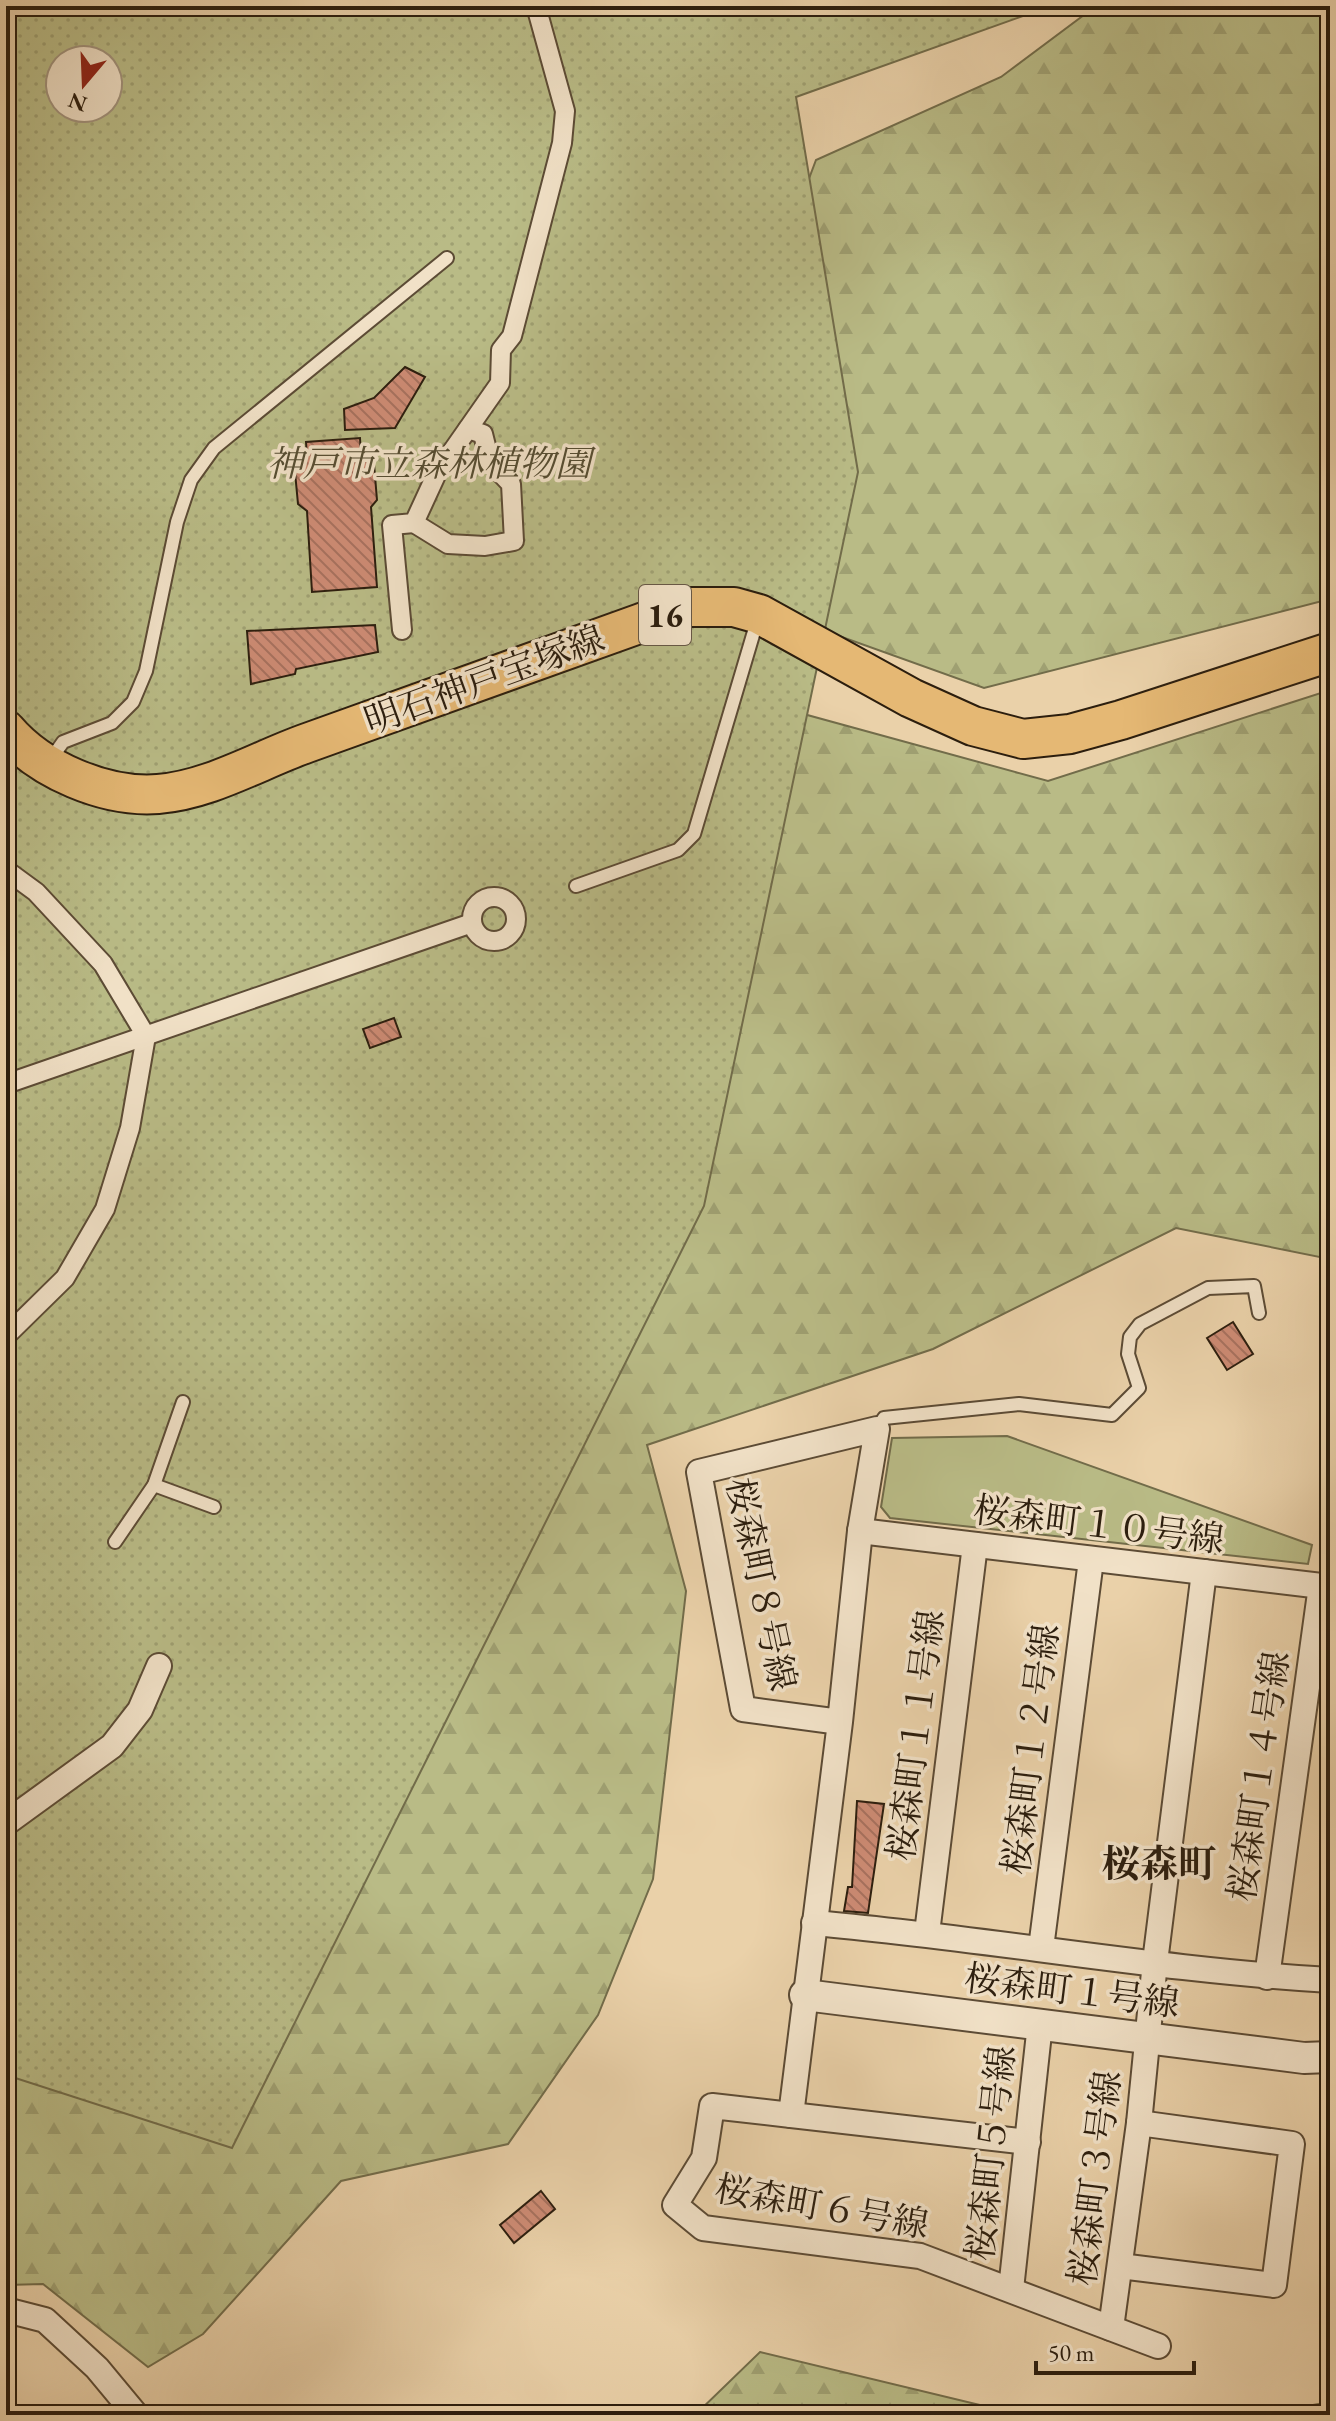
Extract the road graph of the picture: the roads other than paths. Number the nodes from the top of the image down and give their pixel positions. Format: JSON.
{"nodes":[{"id":1,"x":536,"y":6,"type":"edge"},
{"id":2,"x":447,"y":258,"type":"dead end"},
{"id":3,"x":468,"y":429,"type":"junction"},
{"id":4,"x":414,"y":523,"type":"junction"},
{"id":5,"x":759,"y":614,"type":"junction"},
{"id":6,"x":402,"y":630,"type":"dead end"},
{"id":7,"x":1330,"y":652,"type":"edge"},
{"id":8,"x":6,"y":730,"type":"edge"},
{"id":9,"x":47,"y":765,"type":"junction"},
{"id":10,"x":6,"y":870,"type":"edge"},
{"id":11,"x":576,"y":886,"type":"dead end"},
{"id":12,"x":472,"y":923,"type":"dead end"},
{"id":13,"x":146,"y":1036,"type":"junction"},
{"id":14,"x":6,"y":1084,"type":"edge"},
{"id":15,"x":1259,"y":1313,"type":"dead end"},
{"id":16,"x":6,"y":1336,"type":"edge"},
{"id":17,"x":183,"y":1402,"type":"dead end"},
{"id":18,"x":877,"y":1429,"type":"junction"},
{"id":19,"x":154,"y":1485,"type":"junction"},
{"id":20,"x":214,"y":1507,"type":"dead end"},
{"id":21,"x":860,"y":1531,"type":"junction"},
{"id":22,"x":115,"y":1542,"type":"dead end"},
{"id":23,"x":975,"y":1545,"type":"junction"},
{"id":24,"x":1091,"y":1560,"type":"junction"},
{"id":25,"x":1204,"y":1572,"type":"junction"},
{"id":26,"x":1325,"y":1587,"type":"edge"},
{"id":27,"x":159,"y":1666,"type":"dead end"},
{"id":28,"x":840,"y":1722,"type":"junction"},
{"id":29,"x":6,"y":1823,"type":"edge"},
{"id":30,"x":814,"y":1923,"type":"junction"},
{"id":31,"x":927,"y":1933,"type":"junction"},
{"id":32,"x":1041,"y":1948,"type":"junction"},
{"id":33,"x":1155,"y":1962,"type":"junction"},
{"id":34,"x":1267,"y":1977,"type":"junction"},
{"id":35,"x":1330,"y":1980,"type":"edge"},
{"id":36,"x":805,"y":1995,"type":"junction"},
{"id":37,"x":1040,"y":2024,"type":"junction"},
{"id":38,"x":1147,"y":2038,"type":"junction"},
{"id":39,"x":1330,"y":2057,"type":"edge"},
{"id":40,"x":791,"y":2115,"type":"junction"},
{"id":41,"x":1139,"y":2123,"type":"junction"},
{"id":42,"x":1028,"y":2142,"type":"junction"},
{"id":43,"x":1120,"y":2266,"type":"junction"},
{"id":44,"x":1011,"y":2289,"type":"junction"},
{"id":45,"x":6,"y":2310,"type":"edge"},
{"id":46,"x":1111,"y":2328,"type":"junction"},
{"id":47,"x":1158,"y":2346,"type":"dead end"},
{"id":48,"x":136,"y":2415,"type":"edge"}],
"edges":[{"from":1,"to":3,"type":"street"},
{"from":2,"to":9,"type":"lane"},
{"from":3,"to":4,"type":"street"},
{"from":3,"to":4,"type":"street"},
{"from":4,"to":6,"type":"street"},
{"from":5,"to":7,"type":"main road","name":"明石神戸宝塚線","number":"16"},
{"from":5,"to":9,"type":"main road","name":"明石神戸宝塚線","number":"16"},
{"from":5,"to":11,"type":"lane"},
{"from":8,"to":9,"type":"main road","name":"明石神戸宝塚線","number":"16"},
{"from":10,"to":13,"type":"street"},
{"from":12,"to":13,"type":"street"},
{"from":13,"to":14,"type":"street"},
{"from":13,"to":16,"type":"street"},
{"from":15,"to":18,"type":"lane"},
{"from":17,"to":19,"type":"lane"},
{"from":18,"to":21,"type":"street","name":"桜森町８号線"},
{"from":18,"to":28,"type":"street","name":"桜森町８号線"},
{"from":19,"to":20,"type":"lane"},
{"from":19,"to":22,"type":"lane"},
{"from":21,"to":23,"type":"street","name":"桜森町１０号線"},
{"from":21,"to":28,"type":"street","name":"桜森町８号線"},
{"from":23,"to":24,"type":"street","name":"桜森町１０号線"},
{"from":23,"to":31,"type":"street","name":"桜森町１１号線"},
{"from":24,"to":25,"type":"street","name":"桜森町１０号線"},
{"from":24,"to":32,"type":"street","name":"桜森町１２号線"},
{"from":25,"to":26,"type":"street","name":"桜森町１０号線"},
{"from":25,"to":33,"type":"street","name":"桜森町３号線"},
{"from":26,"to":34,"type":"street","name":"桜森町１４号線"},
{"from":27,"to":29,"type":"street"},
{"from":28,"to":30,"type":"street","name":"桜森町８号線"},
{"from":30,"to":31,"type":"street"},
{"from":30,"to":36,"type":"street","name":"桜森町８号線"},
{"from":31,"to":32,"type":"street"},
{"from":32,"to":33,"type":"street"},
{"from":33,"to":34,"type":"street"},
{"from":33,"to":38,"type":"street","name":"桜森町３号線"},
{"from":34,"to":35,"type":"street"},
{"from":36,"to":37,"type":"street","name":"桜森町１号線"},
{"from":36,"to":40,"type":"street"},
{"from":37,"to":38,"type":"street","name":"桜森町１号線"},
{"from":37,"to":42,"type":"street","name":"桜森町５号線"},
{"from":38,"to":39,"type":"street","name":"桜森町１号線"},
{"from":38,"to":41,"type":"street","name":"桜森町３号線"},
{"from":40,"to":42,"type":"street"},
{"from":40,"to":44,"type":"street","name":"桜森町６号線"},
{"from":41,"to":43,"type":"street","name":"桜森町３号線"},
{"from":41,"to":43,"type":"street"},
{"from":42,"to":44,"type":"street","name":"桜森町５号線"},
{"from":43,"to":46,"type":"street","name":"桜森町３号線"},
{"from":44,"to":46,"type":"street","name":"桜森町６号線"},
{"from":45,"to":48,"type":"street"},
{"from":46,"to":47,"type":"street","name":"桜森町６号線"}]}
